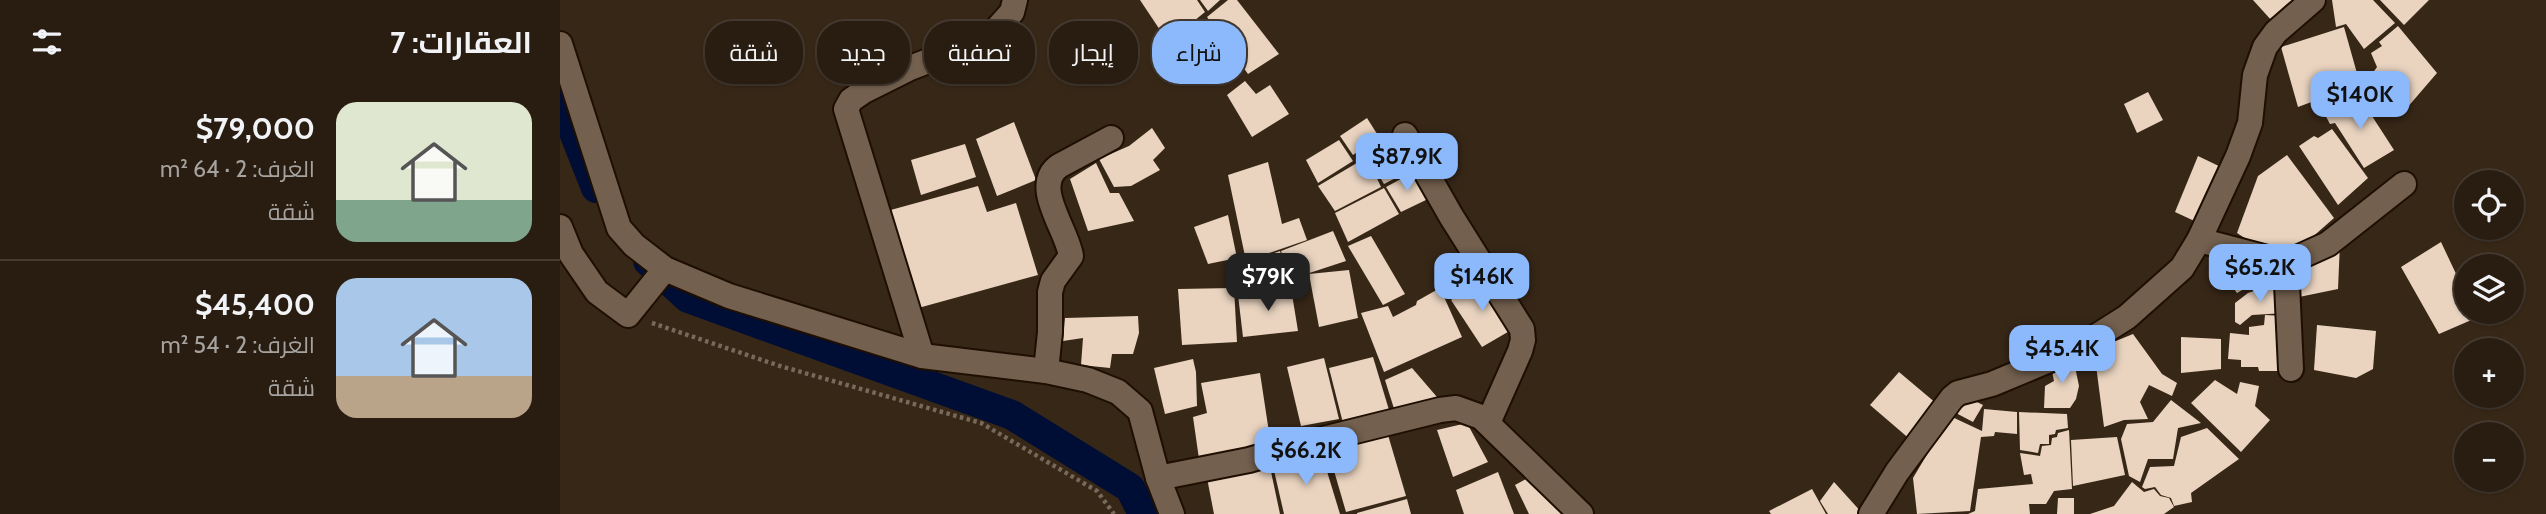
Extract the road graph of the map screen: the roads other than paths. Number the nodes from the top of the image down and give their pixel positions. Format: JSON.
{"nodes":[{"id":1,"x":1015,"y":0,"type":"edge"},
{"id":2,"x":2313,"y":0,"type":"edge"},
{"id":3,"x":560,"y":44,"type":"edge"},
{"id":4,"x":1405,"y":135,"type":"dead end"},
{"id":5,"x":1111,"y":138,"type":"dead end"},
{"id":6,"x":2404,"y":184,"type":"dead end"},
{"id":7,"x":560,"y":227,"type":"edge"},
{"id":8,"x":2199,"y":240,"type":"junction"},
{"id":9,"x":2286,"y":264,"type":"junction"},
{"id":10,"x":665,"y":269,"type":"junction"},
{"id":11,"x":922,"y":356,"type":"junction"},
{"id":12,"x":2291,"y":369,"type":"dead end"},
{"id":13,"x":1046,"y":371,"type":"junction"},
{"id":14,"x":1488,"y":423,"type":"junction"},
{"id":15,"x":1158,"y":478,"type":"junction"},
{"id":16,"x":1172,"y":514,"type":"edge"},
{"id":17,"x":1581,"y":514,"type":"edge"},
{"id":18,"x":1871,"y":514,"type":"edge"}],
"edges":[{"from":1,"to":11,"type":"street"},
{"from":2,"to":8,"type":"street"},
{"from":3,"to":10,"type":"street"},
{"from":4,"to":14,"type":"street"},
{"from":5,"to":13,"type":"street"},
{"from":6,"to":9,"type":"street"},
{"from":7,"to":10,"type":"street"},
{"from":8,"to":9,"type":"street"},
{"from":8,"to":18,"type":"street"},
{"from":9,"to":12,"type":"street"},
{"from":10,"to":11,"type":"street"},
{"from":11,"to":13,"type":"street"},
{"from":13,"to":15,"type":"street"},
{"from":14,"to":15,"type":"street"},
{"from":14,"to":17,"type":"street"},
{"from":15,"to":16,"type":"street"}]}
